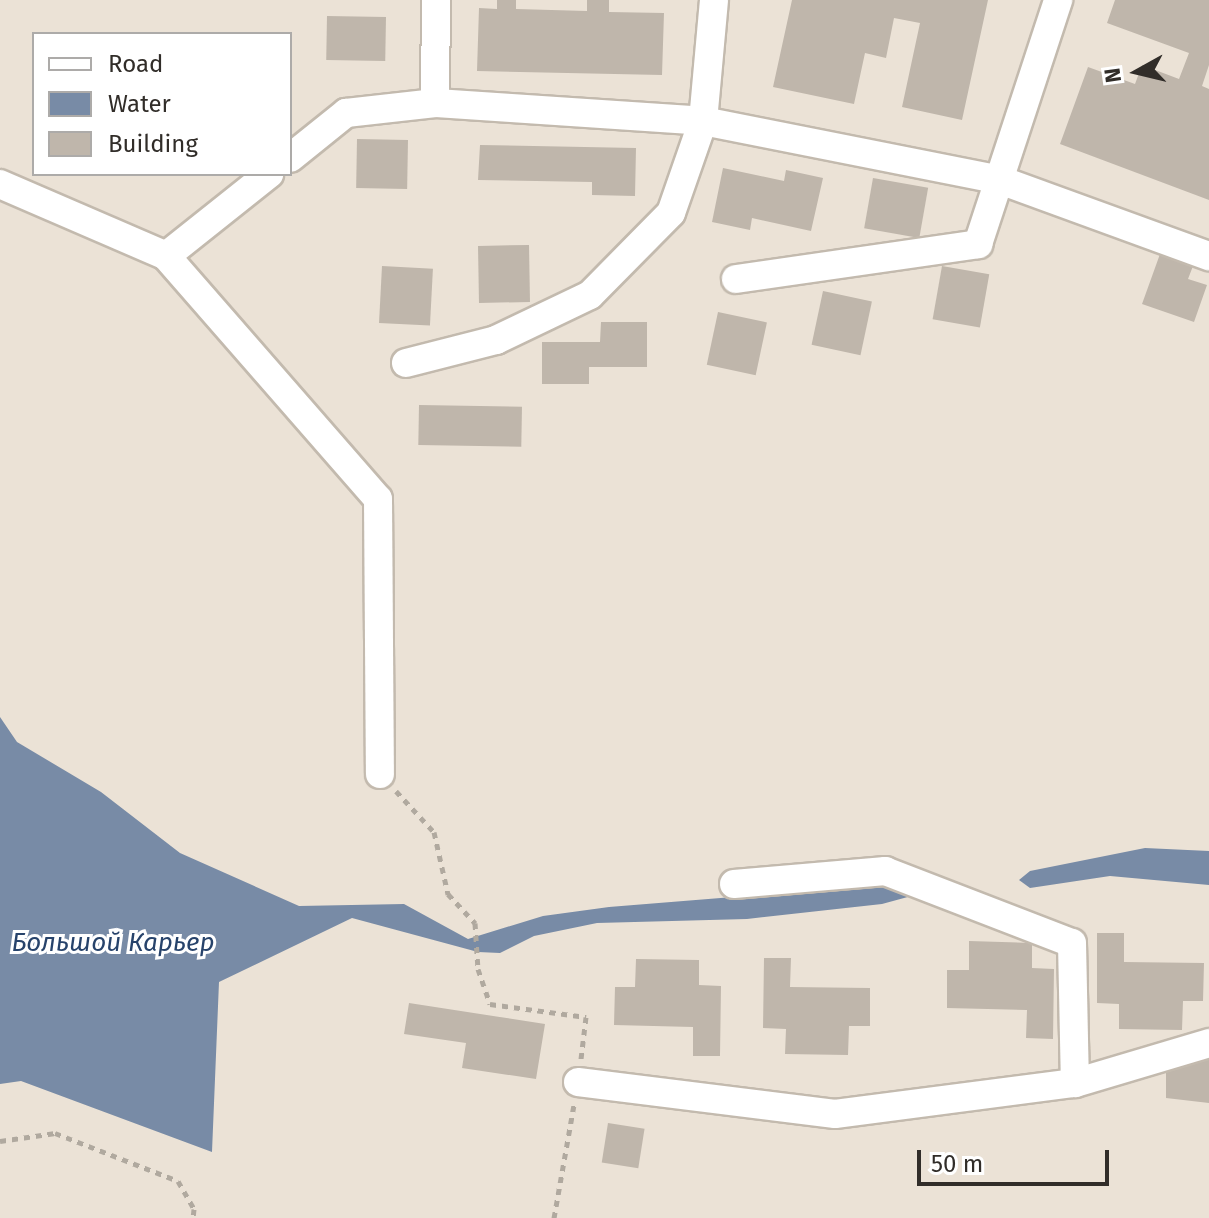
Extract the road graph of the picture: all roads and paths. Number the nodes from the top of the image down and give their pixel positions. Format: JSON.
{"nodes":[{"id":1,"x":436,"y":0,"type":"edge"},
{"id":2,"x":714,"y":0,"type":"edge"},
{"id":3,"x":1058,"y":0,"type":"edge"},
{"id":4,"x":435,"y":103,"type":"junction"},
{"id":5,"x":703,"y":121,"type":"junction"},
{"id":6,"x":292,"y":156,"type":"edge"},
{"id":7,"x":266,"y":176,"type":"edge"},
{"id":8,"x":997,"y":179,"type":"junction"},
{"id":9,"x":0,"y":184,"type":"edge"},
{"id":10,"x":166,"y":256,"type":"junction"},
{"id":11,"x":1209,"y":256,"type":"edge"},
{"id":12,"x":736,"y":279,"type":"dead end"},
{"id":13,"x":406,"y":363,"type":"dead end"},
{"id":14,"x":380,"y":774,"type":"joint"},
{"id":15,"x":734,"y":884,"type":"dead end"},
{"id":16,"x":1209,"y":1043,"type":"edge"},
{"id":17,"x":578,"y":1082,"type":"junction"},
{"id":18,"x":1075,"y":1083,"type":"junction"},
{"id":19,"x":0,"y":1141,"type":"edge"},
{"id":20,"x":193,"y":1218,"type":"edge"},
{"id":21,"x":554,"y":1218,"type":"edge"}],
"edges":[{"from":1,"to":4,"type":"street"},
{"from":2,"to":5,"type":"street"},
{"from":3,"to":8,"type":"street"},
{"from":4,"to":5,"type":"street"},
{"from":4,"to":6,"type":"street"},
{"from":5,"to":8,"type":"street"},
{"from":5,"to":13,"type":"street"},
{"from":7,"to":10,"type":"street"},
{"from":8,"to":11,"type":"street"},
{"from":8,"to":12,"type":"street"},
{"from":9,"to":10,"type":"street"},
{"from":10,"to":14,"type":"street"},
{"from":14,"to":17,"type":"path"},
{"from":15,"to":18,"type":"street"},
{"from":16,"to":18,"type":"street"},
{"from":17,"to":18,"type":"street"},
{"from":17,"to":21,"type":"path"},
{"from":19,"to":20,"type":"path"}]}
